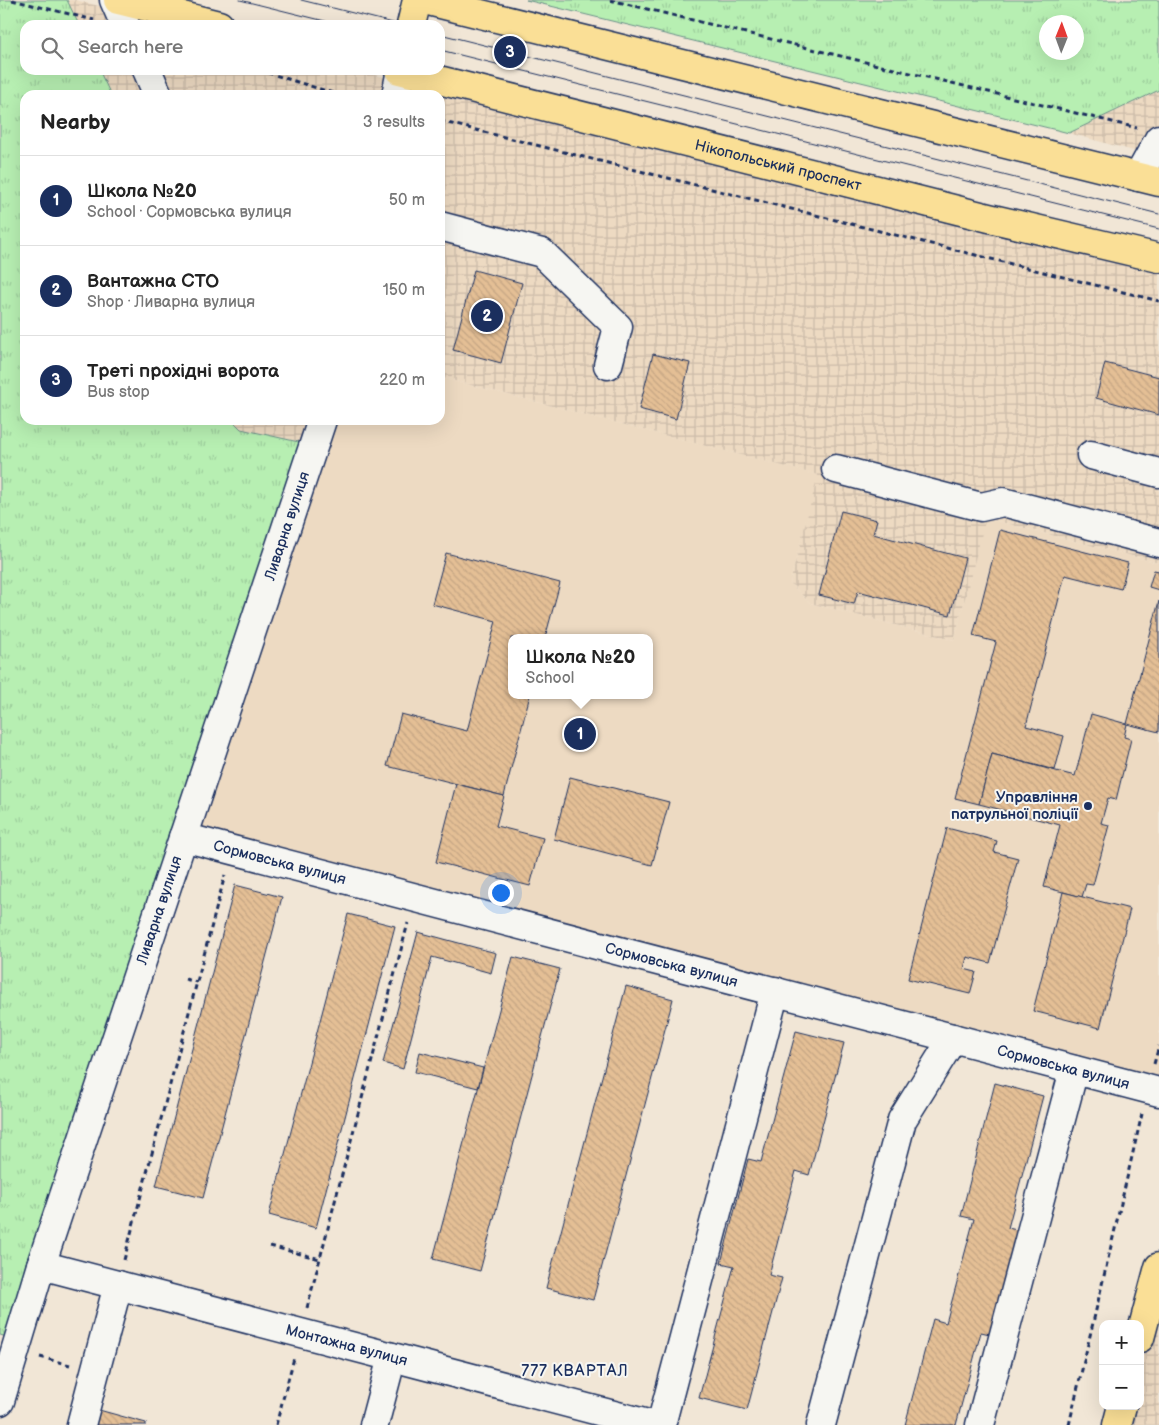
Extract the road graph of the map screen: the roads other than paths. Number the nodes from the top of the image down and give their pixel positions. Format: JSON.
{"nodes":[{"id":1,"x":114,"y":0,"type":"edge"},
{"id":2,"x":118,"y":0,"type":"edge"},
{"id":3,"x":417,"y":0,"type":"edge"},
{"id":4,"x":424,"y":0,"type":"edge"},
{"id":5,"x":123,"y":20,"type":"edge"},
{"id":6,"x":199,"y":20,"type":"edge"},
{"id":7,"x":412,"y":20,"type":"edge"},
{"id":8,"x":149,"y":75,"type":"edge"},
{"id":9,"x":400,"y":75,"type":"edge"},
{"id":10,"x":421,"y":75,"type":"edge"},
{"id":11,"x":156,"y":90,"type":"edge"},
{"id":12,"x":397,"y":90,"type":"edge"},
{"id":13,"x":1149,"y":134,"type":"edge"},
{"id":14,"x":1148,"y":179,"type":"edge"},
{"id":15,"x":445,"y":227,"type":"edge"},
{"id":16,"x":1159,"y":258,"type":"edge"},
{"id":17,"x":608,"y":365,"type":"dead end"},
{"id":18,"x":320,"y":425,"type":"edge"},
{"id":19,"x":1091,"y":455,"type":"dead end"},
{"id":20,"x":836,"y":469,"type":"dead end"},
{"id":21,"x":1159,"y":473,"type":"edge"},
{"id":22,"x":1159,"y":543,"type":"edge"},
{"id":23,"x":183,"y":837,"type":"junction"},
{"id":24,"x":774,"y":992,"type":"junction"},
{"id":25,"x":954,"y":1038,"type":"junction"},
{"id":26,"x":1074,"y":1070,"type":"junction"},
{"id":27,"x":1153,"y":1090,"type":"edge"},
{"id":28,"x":41,"y":1265,"type":"junction"},
{"id":29,"x":1159,"y":1266,"type":"edge"},
{"id":30,"x":118,"y":1285,"type":"junction"},
{"id":31,"x":1144,"y":1323,"type":"edge"},
{"id":32,"x":8,"y":1348,"type":"edge"},
{"id":33,"x":392,"y":1357,"type":"junction"},
{"id":34,"x":0,"y":1401,"type":"edge"},
{"id":35,"x":1121,"y":1410,"type":"edge"},
{"id":36,"x":608,"y":1419,"type":"edge"},
{"id":37,"x":81,"y":1425,"type":"edge"},
{"id":38,"x":374,"y":1425,"type":"edge"},
{"id":39,"x":652,"y":1425,"type":"edge"},
{"id":40,"x":661,"y":1425,"type":"edge"},
{"id":41,"x":821,"y":1425,"type":"edge"},
{"id":42,"x":980,"y":1425,"type":"edge"},
{"id":43,"x":1117,"y":1425,"type":"edge"}],
"edges":[{"from":1,"to":5,"type":"street"},
{"from":2,"to":6,"type":"main road"},
{"from":3,"to":7,"type":"main road"},
{"from":4,"to":14,"type":"main road"},
{"from":8,"to":11,"type":"street"},
{"from":9,"to":12,"type":"street"},
{"from":10,"to":16,"type":"main road","name":"Нікопольський проспект"},
{"from":13,"to":14,"type":"street"},
{"from":15,"to":17,"type":"street"},
{"from":18,"to":23,"type":"street","name":"Ливарна вулиця"},
{"from":19,"to":21,"type":"street"},
{"from":20,"to":22,"type":"street"},
{"from":23,"to":24,"type":"street","name":"Сормовська вулиця"},
{"from":23,"to":28,"type":"street","name":"Ливарна вулиця"},
{"from":24,"to":25,"type":"street","name":"Сормовська вулиця"},
{"from":24,"to":40,"type":"street"},
{"from":25,"to":26,"type":"street","name":"Сормовська вулиця"},
{"from":25,"to":41,"type":"street"},
{"from":26,"to":27,"type":"street","name":"Сормовська вулиця"},
{"from":26,"to":42,"type":"street"},
{"from":28,"to":30,"type":"street","name":"Монтажна вулиця"},
{"from":28,"to":32,"type":"street","name":"Ливарна вулиця"},
{"from":29,"to":31,"type":"main road"},
{"from":30,"to":33,"type":"street","name":"Монтажна вулиця"},
{"from":30,"to":37,"type":"street"},
{"from":32,"to":34,"type":"street","name":"Ливарна вулиця"},
{"from":33,"to":36,"type":"street","name":"Монтажна вулиця"},
{"from":33,"to":38,"type":"street"},
{"from":35,"to":43,"type":"main road"},
{"from":36,"to":39,"type":"street","name":"Монтажна вулиця"}]}
